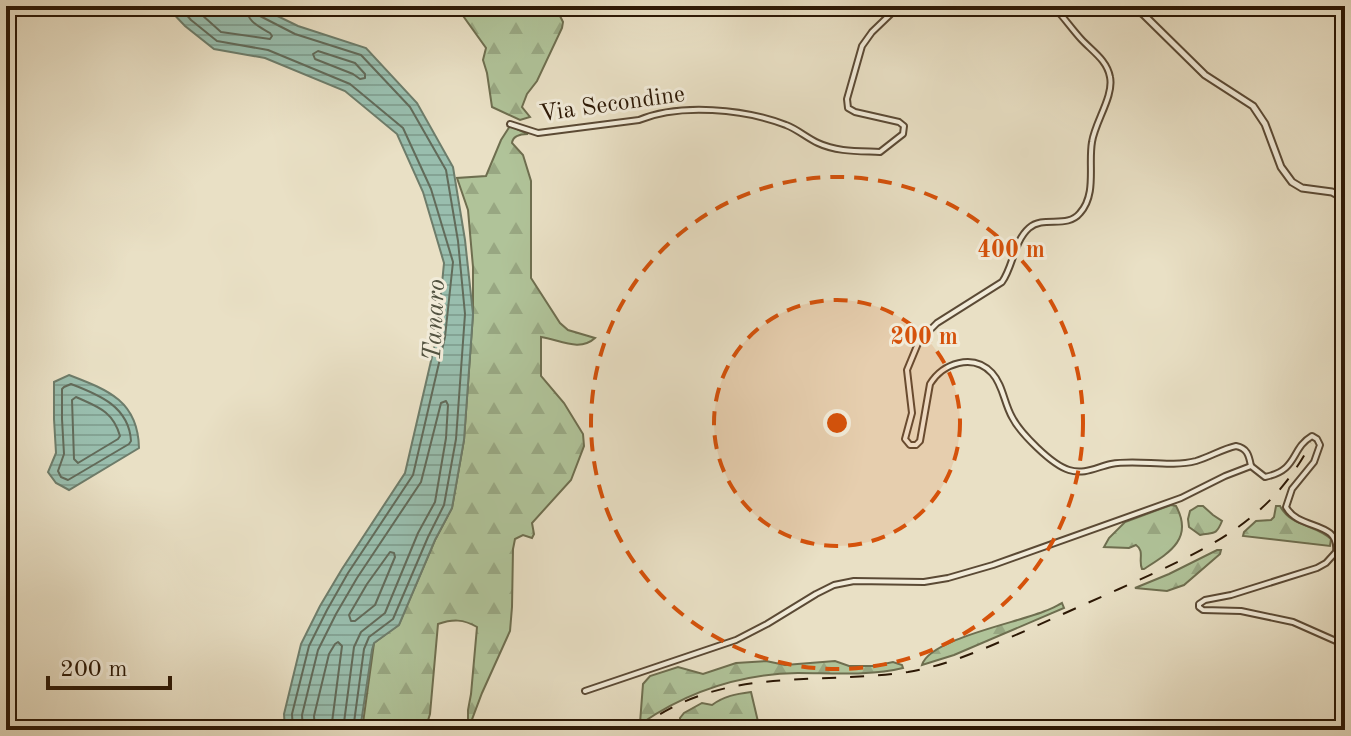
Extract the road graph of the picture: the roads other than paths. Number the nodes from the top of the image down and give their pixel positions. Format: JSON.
{"nodes":[{"id":1,"x":899,"y":6,"type":"edge"},
{"id":2,"x":1053,"y":6,"type":"edge"},
{"id":3,"x":1132,"y":6,"type":"edge"},
{"id":4,"x":510,"y":124,"type":"dead end"},
{"id":5,"x":1345,"y":199,"type":"edge"},
{"id":6,"x":1251,"y":466,"type":"junction"},
{"id":7,"x":1345,"y":645,"type":"edge"},
{"id":8,"x":585,"y":691,"type":"dead end"}],
"edges":[{"from":1,"to":4,"type":"street","name":"Via Secondine"},
{"from":2,"to":6,"type":"street"},
{"from":3,"to":5,"type":"street"},
{"from":6,"to":7,"type":"street"},
{"from":6,"to":8,"type":"street"}]}
